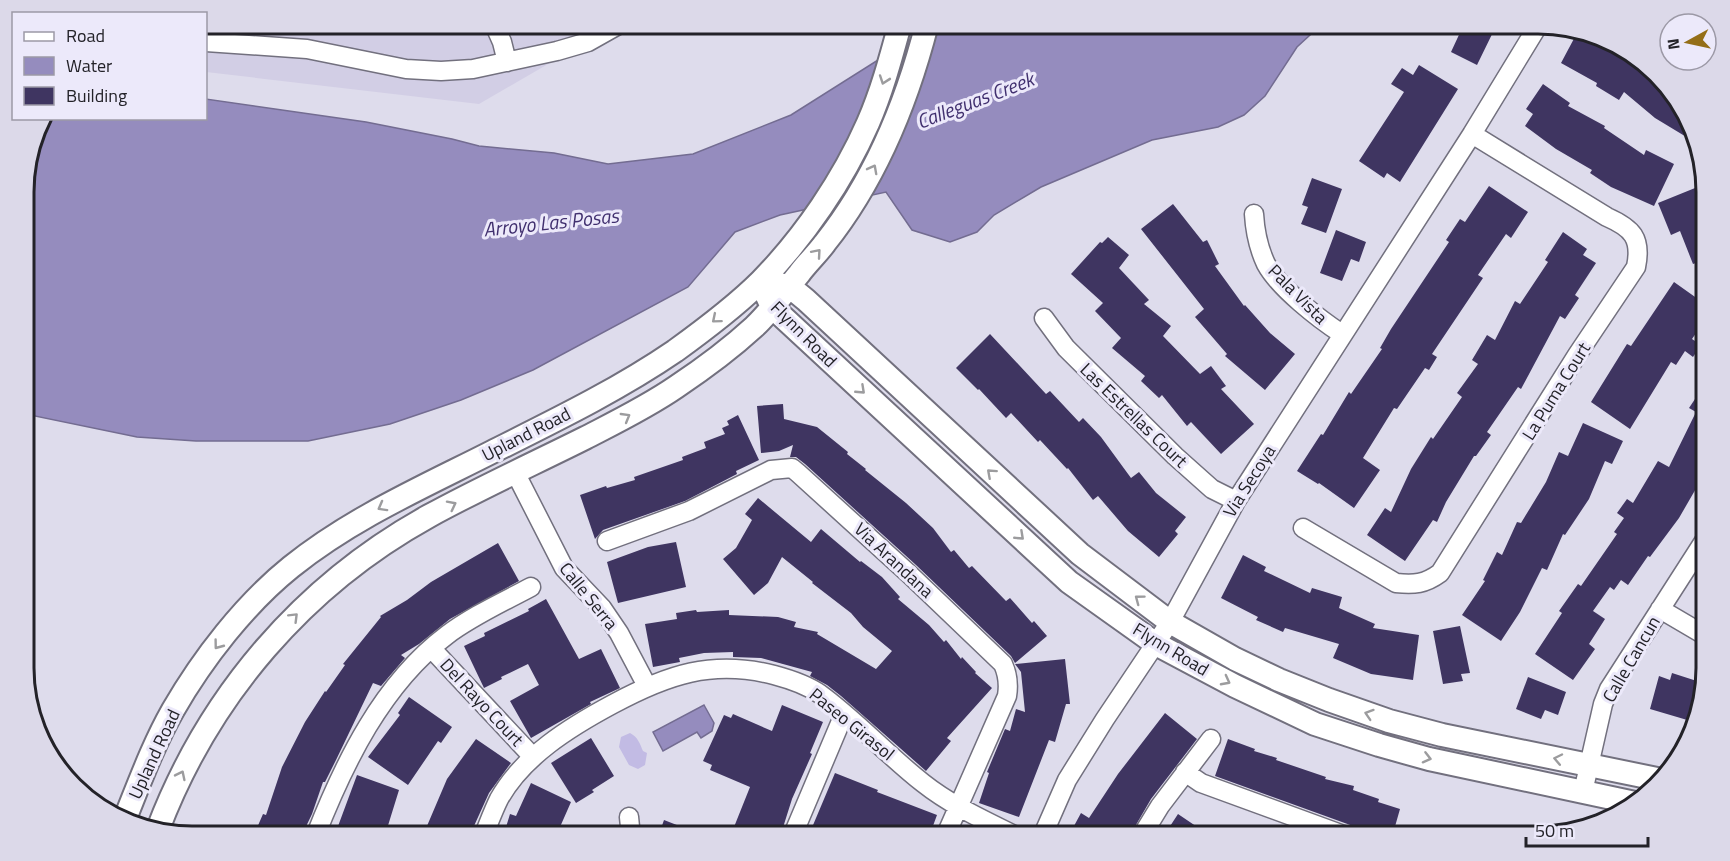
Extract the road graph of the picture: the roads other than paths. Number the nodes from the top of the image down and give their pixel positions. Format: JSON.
{"nodes":[{"id":1,"x":499,"y":35,"type":"edge"},
{"id":2,"x":600,"y":35,"type":"edge"},
{"id":3,"x":897,"y":35,"type":"edge"},
{"id":4,"x":924,"y":35,"type":"edge"},
{"id":5,"x":1532,"y":35,"type":"edge"},
{"id":6,"x":207,"y":42,"type":"edge"},
{"id":7,"x":507,"y":62,"type":"junction"},
{"id":8,"x":1472,"y":134,"type":"junction"},
{"id":9,"x":1254,"y":214,"type":"dead end"},
{"id":10,"x":760,"y":281,"type":"junction"},
{"id":11,"x":789,"y":286,"type":"junction"},
{"id":12,"x":772,"y":308,"type":"junction"},
{"id":13,"x":1044,"y":318,"type":"dead end"},
{"id":14,"x":1342,"y":334,"type":"junction"},
{"id":15,"x":515,"y":472,"type":"junction"},
{"id":16,"x":1236,"y":501,"type":"junction"},
{"id":17,"x":1303,"y":528,"type":"dead end"},
{"id":18,"x":607,"y":541,"type":"dead end"},
{"id":19,"x":1696,"y":553,"type":"edge"},
{"id":20,"x":531,"y":586,"type":"dead end"},
{"id":21,"x":1660,"y":609,"type":"junction"},
{"id":22,"x":1170,"y":622,"type":"junction"},
{"id":23,"x":1696,"y":630,"type":"edge"},
{"id":24,"x":1156,"y":644,"type":"junction"},
{"id":25,"x":431,"y":648,"type":"junction"},
{"id":26,"x":647,"y":686,"type":"junction"},
{"id":27,"x":844,"y":714,"type":"junction"},
{"id":28,"x":1211,"y":739,"type":"dead end"},
{"id":29,"x":533,"y":757,"type":"junction"},
{"id":30,"x":1588,"y":765,"type":"junction"},
{"id":31,"x":1185,"y":772,"type":"junction"},
{"id":32,"x":1651,"y":778,"type":"edge"},
{"id":33,"x":1583,"y":792,"type":"junction"},
{"id":34,"x":1624,"y":801,"type":"edge"},
{"id":35,"x":958,"y":807,"type":"junction"},
{"id":36,"x":128,"y":812,"type":"edge"},
{"id":37,"x":629,"y":817,"type":"dead end"},
{"id":38,"x":162,"y":823,"type":"edge"},
{"id":39,"x":319,"y":826,"type":"edge"},
{"id":40,"x":488,"y":826,"type":"edge"},
{"id":41,"x":630,"y":826,"type":"edge"},
{"id":42,"x":797,"y":826,"type":"edge"},
{"id":43,"x":950,"y":826,"type":"edge"},
{"id":44,"x":996,"y":826,"type":"edge"},
{"id":45,"x":1047,"y":826,"type":"edge"},
{"id":46,"x":1148,"y":826,"type":"edge"},
{"id":47,"x":1298,"y":826,"type":"edge"}],
"edges":[{"from":1,"to":7,"type":"street"},
{"from":2,"to":7,"type":"street"},
{"from":3,"to":10,"type":"main road","name":"Upland Road","one_way":true},
{"from":11,"to":4,"type":"main road","name":"Upland Road","one_way":true},
{"from":5,"to":8,"type":"street","name":"Via Secoya"},
{"from":6,"to":7,"type":"street"},
{"from":8,"to":14,"type":"street","name":"Via Secoya"},
{"from":8,"to":17,"type":"street","name":"La Puma Court"},
{"from":9,"to":14,"type":"street","name":"Pala Vista"},
{"from":10,"to":11,"type":"main road","name":"Flynn Road"},
{"from":10,"to":12,"type":"main road","name":"Flynn Road"},
{"from":10,"to":36,"type":"main road","name":"Upland Road","one_way":true},
{"from":11,"to":12,"type":"main road","name":"Upland Road"},
{"from":22,"to":11,"type":"main road","name":"Flynn Road","one_way":true},
{"from":15,"to":12,"type":"main road","name":"Upland Road","one_way":true},
{"from":12,"to":24,"type":"main road","name":"Flynn Road","one_way":true},
{"from":13,"to":16,"type":"street","name":"Las Estrellas Court"},
{"from":14,"to":16,"type":"street","name":"Via Secoya"},
{"from":15,"to":26,"type":"street","name":"Calle Serra"},
{"from":38,"to":15,"type":"main road","name":"Upland Road","one_way":true},
{"from":16,"to":22,"type":"street","name":"Via Secoya"},
{"from":18,"to":35,"type":"street","name":"Via Arandana"},
{"from":19,"to":21,"type":"street","name":"Calle Cancun"},
{"from":20,"to":25,"type":"street","name":"Del Rayo Court"},
{"from":21,"to":23,"type":"street"},
{"from":21,"to":30,"type":"street","name":"Calle Cancun"},
{"from":22,"to":24,"type":"street","name":"Via Secoya"},
{"from":30,"to":22,"type":"main road","name":"Flynn Road","one_way":true},
{"from":24,"to":33,"type":"main road","name":"Flynn Road","one_way":true},
{"from":24,"to":45,"type":"street","name":"Via Secoya"},
{"from":25,"to":29,"type":"street","name":"Del Rayo Court"},
{"from":25,"to":39,"type":"street","name":"Del Rayo Court"},
{"from":26,"to":27,"type":"street","name":"Paseo Girasol"},
{"from":26,"to":29,"type":"street","name":"Paseo Girasol"},
{"from":27,"to":35,"type":"street","name":"Paseo Girasol"},
{"from":27,"to":42,"type":"street"},
{"from":28,"to":31,"type":"street"},
{"from":29,"to":40,"type":"street","name":"Paseo Girasol"},
{"from":30,"to":32,"type":"main road","name":"Flynn Road"},
{"from":30,"to":33,"type":"street","name":"Calle Cancun"},
{"from":31,"to":46,"type":"street"},
{"from":31,"to":47,"type":"street"},
{"from":33,"to":34,"type":"main road","name":"Flynn Road"},
{"from":35,"to":43,"type":"street","name":"Via Arandana"},
{"from":35,"to":44,"type":"street","name":"Paseo Girasol"},
{"from":37,"to":41,"type":"street"}]}
